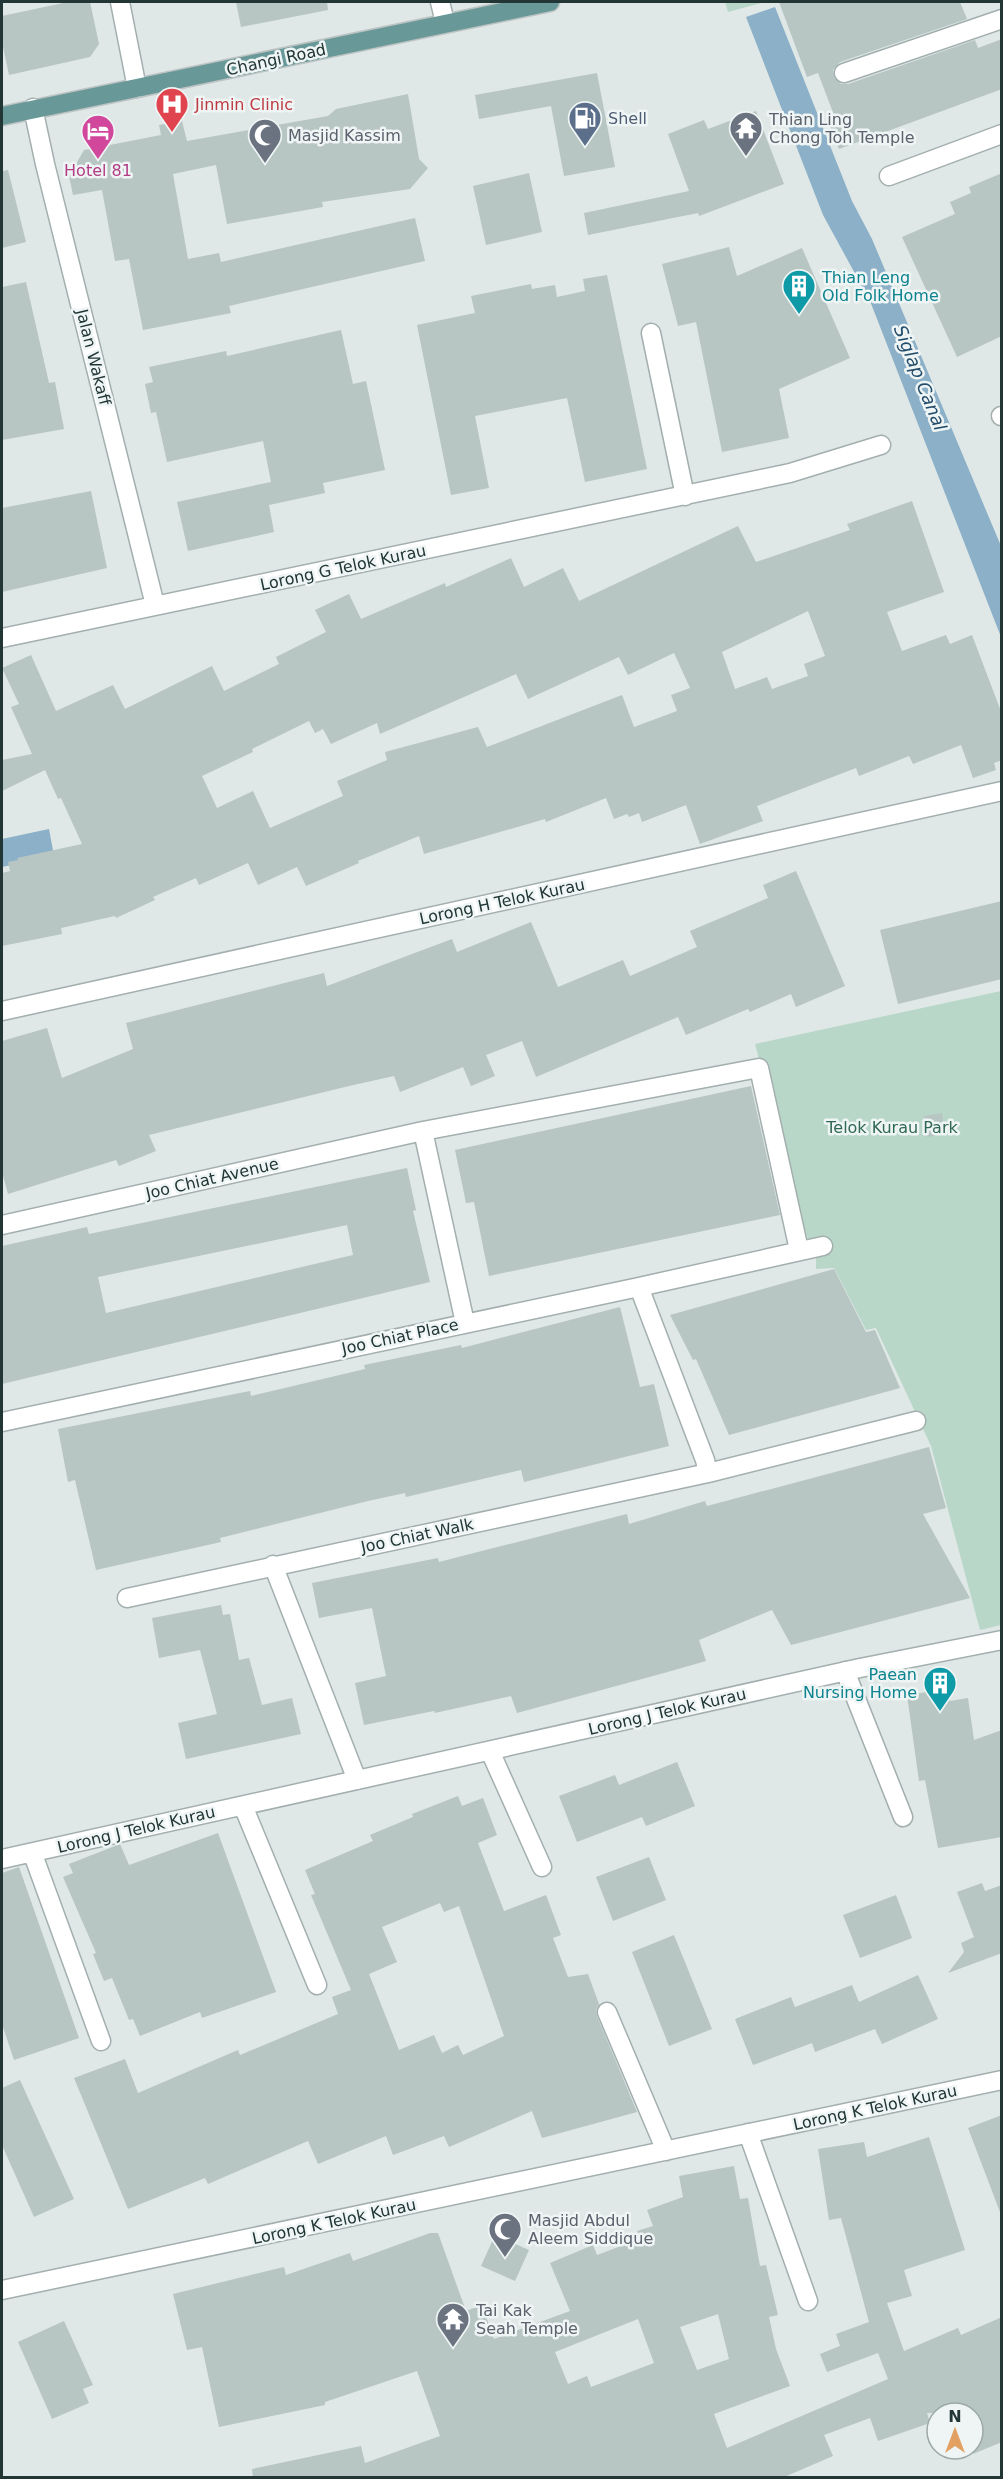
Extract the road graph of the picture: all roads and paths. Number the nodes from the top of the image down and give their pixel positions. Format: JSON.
{"nodes":[{"id":1,"x":120,"y":2,"type":"edge"},
{"id":2,"x":440,"y":2,"type":"edge"},
{"id":3,"x":550,"y":2,"type":"edge"},
{"id":4,"x":1002,"y":19,"type":"edge"},
{"id":5,"x":444,"y":22,"type":"junction"},
{"id":6,"x":844,"y":73,"type":"dead end"},
{"id":7,"x":137,"y":88,"type":"junction"},
{"id":8,"x":33,"y":108,"type":"junction"},
{"id":9,"x":2,"y":116,"type":"edge"},
{"id":10,"x":1002,"y":134,"type":"edge"},
{"id":11,"x":889,"y":176,"type":"dead end"},
{"id":12,"x":651,"y":333,"type":"dead end"},
{"id":13,"x":881,"y":445,"type":"dead end"},
{"id":14,"x":685,"y":496,"type":"junction"},
{"id":15,"x":155,"y":606,"type":"junction"},
{"id":16,"x":2,"y":638,"type":"edge"},
{"id":17,"x":1002,"y":791,"type":"edge"},
{"id":18,"x":2,"y":1011,"type":"edge"},
{"id":19,"x":759,"y":1068,"type":"joint"},
{"id":20,"x":423,"y":1131,"type":"junction"},
{"id":21,"x":2,"y":1225,"type":"edge"},
{"id":22,"x":639,"y":1287,"type":"junction"},
{"id":23,"x":465,"y":1323,"type":"junction"},
{"id":24,"x":916,"y":1421,"type":"dead end"},
{"id":25,"x":2,"y":1422,"type":"edge"},
{"id":26,"x":708,"y":1473,"type":"junction"},
{"id":27,"x":273,"y":1565,"type":"junction"},
{"id":28,"x":127,"y":1598,"type":"dead end"},
{"id":29,"x":1002,"y":1640,"type":"edge"},
{"id":30,"x":845,"y":1671,"type":"junction"},
{"id":31,"x":490,"y":1751,"type":"junction"},
{"id":32,"x":357,"y":1780,"type":"junction"},
{"id":33,"x":241,"y":1806,"type":"junction"},
{"id":34,"x":903,"y":1817,"type":"dead end"},
{"id":35,"x":31,"y":1853,"type":"junction"},
{"id":36,"x":2,"y":1859,"type":"edge"},
{"id":37,"x":542,"y":1867,"type":"dead end"},
{"id":38,"x":316,"y":1985,"type":"dead end"},
{"id":39,"x":607,"y":2012,"type":"dead end"},
{"id":40,"x":101,"y":2041,"type":"dead end"},
{"id":41,"x":1002,"y":2080,"type":"edge"},
{"id":42,"x":748,"y":2133,"type":"junction"},
{"id":43,"x":666,"y":2151,"type":"junction"},
{"id":44,"x":2,"y":2290,"type":"edge"},
{"id":45,"x":808,"y":2301,"type":"dead end"}],
"edges":[{"from":1,"to":7,"type":"street"},
{"from":2,"to":5,"type":"street"},
{"from":3,"to":5,"type":"main road","name":"Changi Road"},
{"from":4,"to":6,"type":"street"},
{"from":5,"to":7,"type":"main road","name":"Changi Road"},
{"from":7,"to":8,"type":"main road","name":"Changi Road"},
{"from":8,"to":9,"type":"main road","name":"Changi Road"},
{"from":8,"to":15,"type":"street","name":"Jalan Wakaff"},
{"from":10,"to":11,"type":"street"},
{"from":12,"to":14,"type":"street"},
{"from":13,"to":14,"type":"street","name":"Lorong G Telok Kurau"},
{"from":14,"to":15,"type":"street","name":"Lorong G Telok Kurau"},
{"from":15,"to":16,"type":"street","name":"Lorong G Telok Kurau"},
{"from":17,"to":18,"type":"street","name":"Lorong H Telok Kurau"},
{"from":19,"to":20,"type":"street","name":"Joo Chiat Avenue"},
{"from":19,"to":22,"type":"street","name":"Joo Chiat Place"},
{"from":20,"to":21,"type":"street","name":"Joo Chiat Avenue"},
{"from":20,"to":23,"type":"street"},
{"from":22,"to":23,"type":"street","name":"Joo Chiat Place"},
{"from":22,"to":26,"type":"street"},
{"from":23,"to":25,"type":"street","name":"Joo Chiat Place"},
{"from":24,"to":26,"type":"street","name":"Joo Chiat Walk"},
{"from":26,"to":27,"type":"street","name":"Joo Chiat Walk"},
{"from":27,"to":28,"type":"street","name":"Joo Chiat Walk"},
{"from":27,"to":32,"type":"street"},
{"from":29,"to":30,"type":"street","name":"Lorong J Telok Kurau"},
{"from":30,"to":31,"type":"street","name":"Lorong J Telok Kurau"},
{"from":30,"to":34,"type":"street"},
{"from":31,"to":32,"type":"street","name":"Lorong J Telok Kurau"},
{"from":31,"to":37,"type":"street"},
{"from":32,"to":33,"type":"street","name":"Lorong J Telok Kurau"},
{"from":33,"to":35,"type":"street","name":"Lorong J Telok Kurau"},
{"from":33,"to":38,"type":"street"},
{"from":35,"to":36,"type":"street","name":"Lorong J Telok Kurau"},
{"from":35,"to":40,"type":"street","name":"Lorong J Telok Kurau"},
{"from":39,"to":43,"type":"street"},
{"from":41,"to":42,"type":"street","name":"Lorong K Telok Kurau"},
{"from":42,"to":43,"type":"street","name":"Lorong K Telok Kurau"},
{"from":42,"to":45,"type":"street"},
{"from":43,"to":44,"type":"street","name":"Lorong K Telok Kurau"}]}
